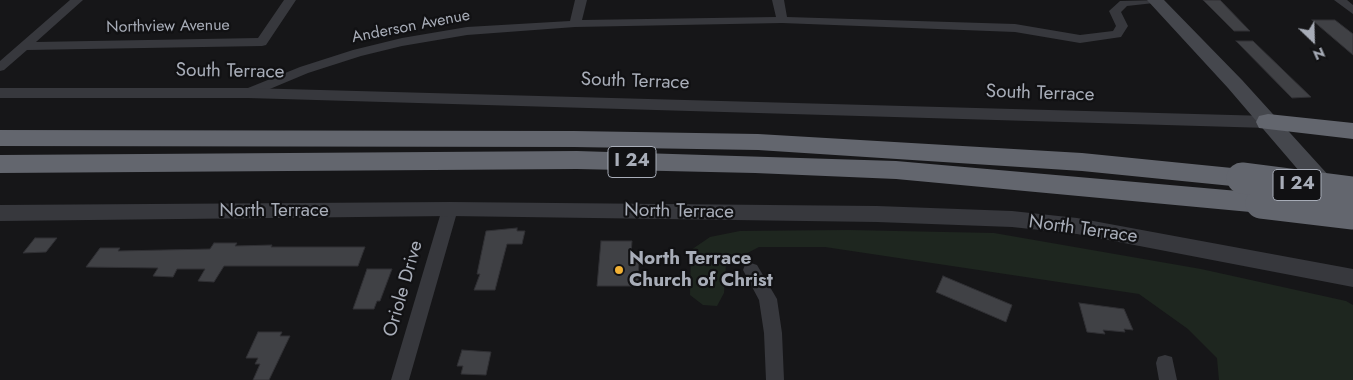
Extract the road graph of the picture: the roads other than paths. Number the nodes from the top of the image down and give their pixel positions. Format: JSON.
{"nodes":[{"id":1,"x":77,"y":0,"type":"edge"},
{"id":2,"x":290,"y":0,"type":"edge"},
{"id":3,"x":581,"y":0,"type":"edge"},
{"id":4,"x":778,"y":0,"type":"edge"},
{"id":5,"x":1154,"y":0,"type":"edge"},
{"id":6,"x":1340,"y":0,"type":"edge"},
{"id":7,"x":1353,"y":11,"type":"edge"},
{"id":8,"x":782,"y":20,"type":"junction"},
{"id":9,"x":575,"y":24,"type":"junction"},
{"id":10,"x":23,"y":46,"type":"junction"},
{"id":11,"x":0,"y":67,"type":"edge"},
{"id":12,"x":0,"y":93,"type":"edge"},
{"id":13,"x":248,"y":93,"type":"junction"},
{"id":14,"x":1268,"y":122,"type":"junction"},
{"id":15,"x":1353,"y":131,"type":"edge"},
{"id":16,"x":0,"y":138,"type":"edge"},
{"id":17,"x":0,"y":164,"type":"edge"},
{"id":18,"x":1353,"y":192,"type":"edge"},
{"id":19,"x":450,"y":209,"type":"junction"},
{"id":20,"x":0,"y":213,"type":"edge"},
{"id":21,"x":1353,"y":215,"type":"edge"},
{"id":22,"x":751,"y":270,"type":"dead end"},
{"id":23,"x":1353,"y":278,"type":"edge"},
{"id":24,"x":400,"y":380,"type":"edge"},
{"id":25,"x":775,"y":380,"type":"edge"}],
"edges":[{"from":1,"to":10,"type":"street"},
{"from":2,"to":10,"type":"street","name":"Northview Avenue"},
{"from":3,"to":9,"type":"street"},
{"from":4,"to":8,"type":"street"},
{"from":5,"to":8,"type":"street","name":"Anderson Avenue"},
{"from":5,"to":14,"type":"main road"},
{"from":6,"to":7,"type":"street"},
{"from":8,"to":9,"type":"street","name":"Anderson Avenue"},
{"from":9,"to":13,"type":"street","name":"Anderson Avenue"},
{"from":10,"to":11,"type":"street"},
{"from":12,"to":13,"type":"street","name":"South Terrace"},
{"from":13,"to":14,"type":"street","name":"South Terrace"},
{"from":14,"to":15,"type":"highway"},
{"from":14,"to":21,"type":"main road"},
{"from":16,"to":18,"type":"highway","number":"I 24","bridge":true},
{"from":17,"to":21,"type":"highway","number":"I 24","bridge":true},
{"from":19,"to":20,"type":"street","name":"North Terrace"},
{"from":19,"to":23,"type":"street","name":"North Terrace"},
{"from":19,"to":24,"type":"street","name":"Oriole Drive"},
{"from":22,"to":25,"type":"street"}]}
